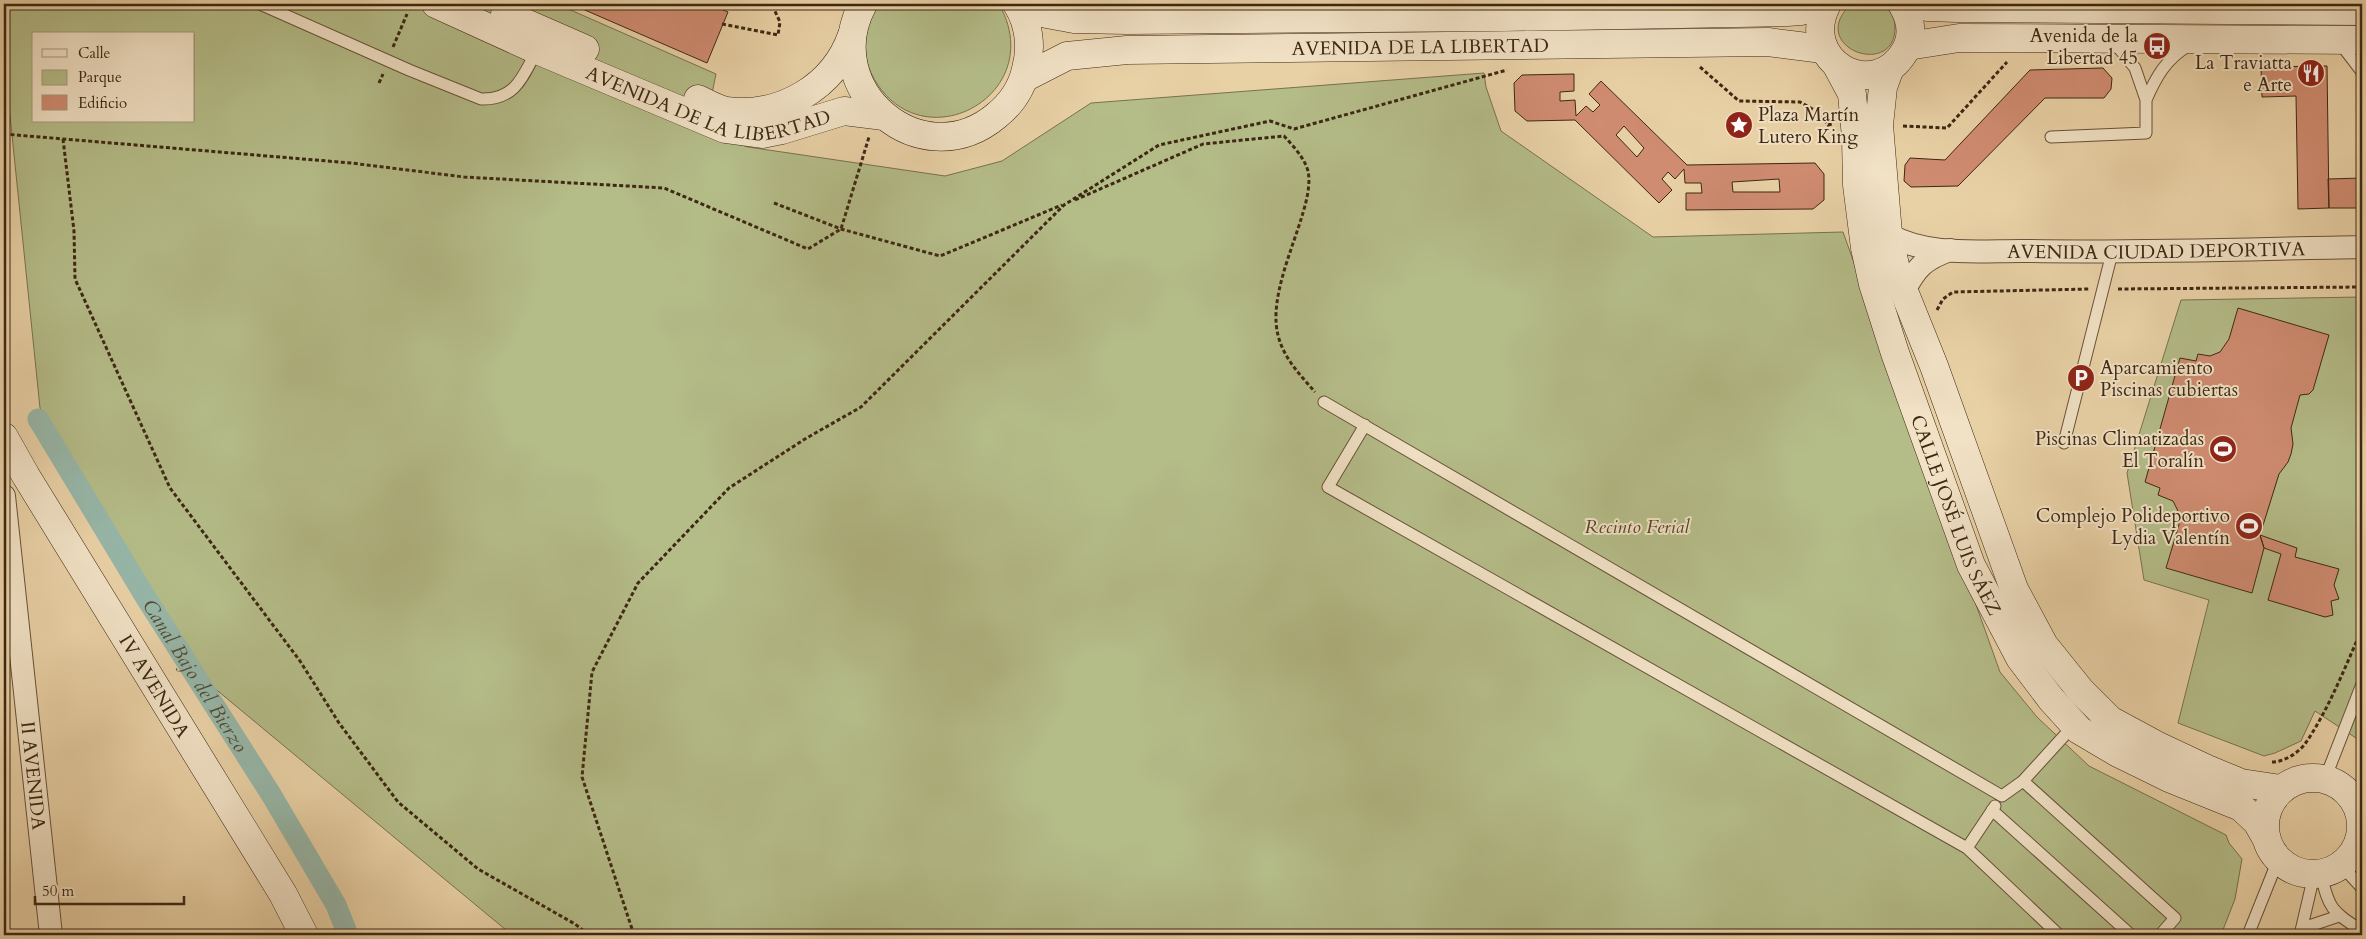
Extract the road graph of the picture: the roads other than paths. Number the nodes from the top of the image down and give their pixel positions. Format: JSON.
{"nodes":[{"id":1,"x":260,"y":4,"type":"edge"},
{"id":2,"x":436,"y":4,"type":"edge"},
{"id":3,"x":481,"y":4,"type":"edge"},
{"id":4,"x":863,"y":4,"type":"edge"},
{"id":5,"x":1825,"y":4,"type":"edge"},
{"id":6,"x":1902,"y":4,"type":"edge"},
{"id":7,"x":1915,"y":4,"type":"edge"},
{"id":8,"x":1019,"y":6,"type":"edge"},
{"id":9,"x":1386,"y":11,"type":"edge"},
{"id":10,"x":1492,"y":11,"type":"edge"},
{"id":11,"x":2362,"y":11,"type":"edge"},
{"id":12,"x":852,"y":35,"type":"junction"},
{"id":13,"x":2112,"y":40,"type":"junction"},
{"id":14,"x":2198,"y":40,"type":"junction"},
{"id":15,"x":2350,"y":40,"type":"edge"},
{"id":16,"x":542,"y":41,"type":"junction"},
{"id":17,"x":1908,"y":46,"type":"junction"},
{"id":18,"x":1830,"y":57,"type":"junction"},
{"id":19,"x":1890,"y":68,"type":"junction"},
{"id":20,"x":2362,"y":72,"type":"edge"},
{"id":21,"x":1024,"y":78,"type":"junction"},
{"id":22,"x":2146,"y":100,"type":"junction"},
{"id":23,"x":878,"y":122,"type":"junction"},
{"id":24,"x":1867,"y":123,"type":"junction"},
{"id":25,"x":2051,"y":136,"type":"dead end"},
{"id":26,"x":1888,"y":234,"type":"junction"},
{"id":27,"x":2362,"y":247,"type":"edge"},
{"id":28,"x":1951,"y":250,"type":"junction"},
{"id":29,"x":2112,"y":253,"type":"junction"},
{"id":30,"x":1904,"y":291,"type":"junction"},
{"id":31,"x":1324,"y":402,"type":"road end"},
{"id":32,"x":1364,"y":425,"type":"junction"},
{"id":33,"x":4,"y":437,"type":"edge"},
{"id":34,"x":2064,"y":442,"type":"dead end"},
{"id":35,"x":4,"y":496,"type":"edge"},
{"id":36,"x":2362,"y":684,"type":"edge"},
{"id":37,"x":2075,"y":725,"type":"junction"},
{"id":38,"x":2023,"y":781,"type":"junction"},
{"id":39,"x":2343,"y":785,"type":"edge"},
{"id":40,"x":2281,"y":790,"type":"junction"},
{"id":41,"x":2002,"y":796,"type":"junction"},
{"id":42,"x":1992,"y":810,"type":"junction"},
{"id":43,"x":2362,"y":820,"type":"edge"},
{"id":44,"x":2265,"y":836,"type":"junction"},
{"id":45,"x":1968,"y":848,"type":"junction"},
{"id":46,"x":2278,"y":860,"type":"junction"},
{"id":47,"x":2339,"y":865,"type":"edge"},
{"id":48,"x":2362,"y":888,"type":"edge"},
{"id":49,"x":2339,"y":916,"type":"junction"},
{"id":50,"x":2362,"y":931,"type":"edge"},
{"id":51,"x":2302,"y":932,"type":"edge"},
{"id":52,"x":51,"y":935,"type":"edge"},
{"id":53,"x":304,"y":935,"type":"edge"},
{"id":54,"x":2059,"y":935,"type":"edge"},
{"id":55,"x":2131,"y":935,"type":"edge"},
{"id":56,"x":2160,"y":935,"type":"edge"},
{"id":57,"x":2248,"y":935,"type":"edge"}],
"edges":[{"from":1,"to":16,"type":"lane"},
{"from":2,"to":16,"type":"street"},
{"from":3,"to":16,"type":"street"},
{"from":4,"to":12,"type":"street","name":"AVENIDA DE LA LIBERTAD"},
{"from":5,"to":10,"type":"street","name":"AVENIDA DE LA LIBERTAD"},
{"from":5,"to":18,"type":"street","name":"CALLE JOSÉ LUIS SÁEZ"},
{"from":6,"to":17,"type":"street"},
{"from":7,"to":11,"type":"street"},
{"from":8,"to":9,"type":"street","name":"AVENIDA DE LA LIBERTAD"},
{"from":8,"to":21,"type":"street"},
{"from":9,"to":10,"type":"street","name":"AVENIDA DE LA LIBERTAD"},
{"from":12,"to":16,"type":"street","name":"AVENIDA DE LA LIBERTAD"},
{"from":12,"to":23,"type":"street"},
{"from":13,"to":14,"type":"street"},
{"from":13,"to":17,"type":"street"},
{"from":13,"to":22,"type":"lane"},
{"from":14,"to":15,"type":"street"},
{"from":14,"to":22,"type":"lane"},
{"from":15,"to":20,"type":"lane"},
{"from":16,"to":23,"type":"street","name":"AVENIDA DE LA LIBERTAD"},
{"from":17,"to":19,"type":"street"},
{"from":18,"to":19,"type":"street","name":"AVENIDA DE LA LIBERTAD"},
{"from":18,"to":21,"type":"street","name":"AVENIDA DE LA LIBERTAD"},
{"from":18,"to":24,"type":"street","name":"CALLE JOSÉ LUIS SÁEZ"},
{"from":19,"to":24,"type":"street","name":"CALLE JOSÉ LUIS SÁEZ"},
{"from":21,"to":23,"type":"street"},
{"from":22,"to":25,"type":"lane"},
{"from":24,"to":26,"type":"street","name":"CALLE JOSÉ LUIS SÁEZ"},
{"from":24,"to":37,"type":"street","name":"CALLE JOSÉ LUIS SÁEZ"},
{"from":26,"to":28,"type":"street","name":"AVENIDA CIUDAD DEPORTIVA"},
{"from":26,"to":30,"type":"street","name":"CALLE JOSÉ LUIS SÁEZ"},
{"from":27,"to":29,"type":"street","name":"AVENIDA CIUDAD DEPORTIVA"},
{"from":28,"to":29,"type":"street","name":"AVENIDA CIUDAD DEPORTIVA"},
{"from":28,"to":30,"type":"street","name":"AVENIDA CIUDAD DEPORTIVA"},
{"from":29,"to":34,"type":"lane"},
{"from":30,"to":40,"type":"street","name":"CALLE JOSÉ LUIS SÁEZ"},
{"from":31,"to":32,"type":"lane"},
{"from":32,"to":41,"type":"lane"},
{"from":32,"to":45,"type":"lane"},
{"from":33,"to":53,"type":"street","name":"IV AVENIDA"},
{"from":35,"to":52,"type":"street","name":"II AVENIDA"},
{"from":36,"to":39,"type":"lane"},
{"from":37,"to":38,"type":"lane"},
{"from":37,"to":44,"type":"street","name":"CALLE JOSÉ LUIS SÁEZ"},
{"from":38,"to":41,"type":"lane"},
{"from":38,"to":56,"type":"lane"},
{"from":39,"to":40,"type":"street"},
{"from":39,"to":43,"type":"street"},
{"from":40,"to":44,"type":"street"},
{"from":41,"to":42,"type":"lane"},
{"from":42,"to":45,"type":"lane"},
{"from":42,"to":55,"type":"lane"},
{"from":43,"to":47,"type":"street"},
{"from":44,"to":46,"type":"street"},
{"from":45,"to":54,"type":"lane"},
{"from":46,"to":47,"type":"street"},
{"from":46,"to":57,"type":"lane"},
{"from":47,"to":48,"type":"lane"},
{"from":47,"to":49,"type":"lane"},
{"from":47,"to":51,"type":"lane"},
{"from":49,"to":50,"type":"lane"},
{"from":49,"to":51,"type":"lane"}]}
